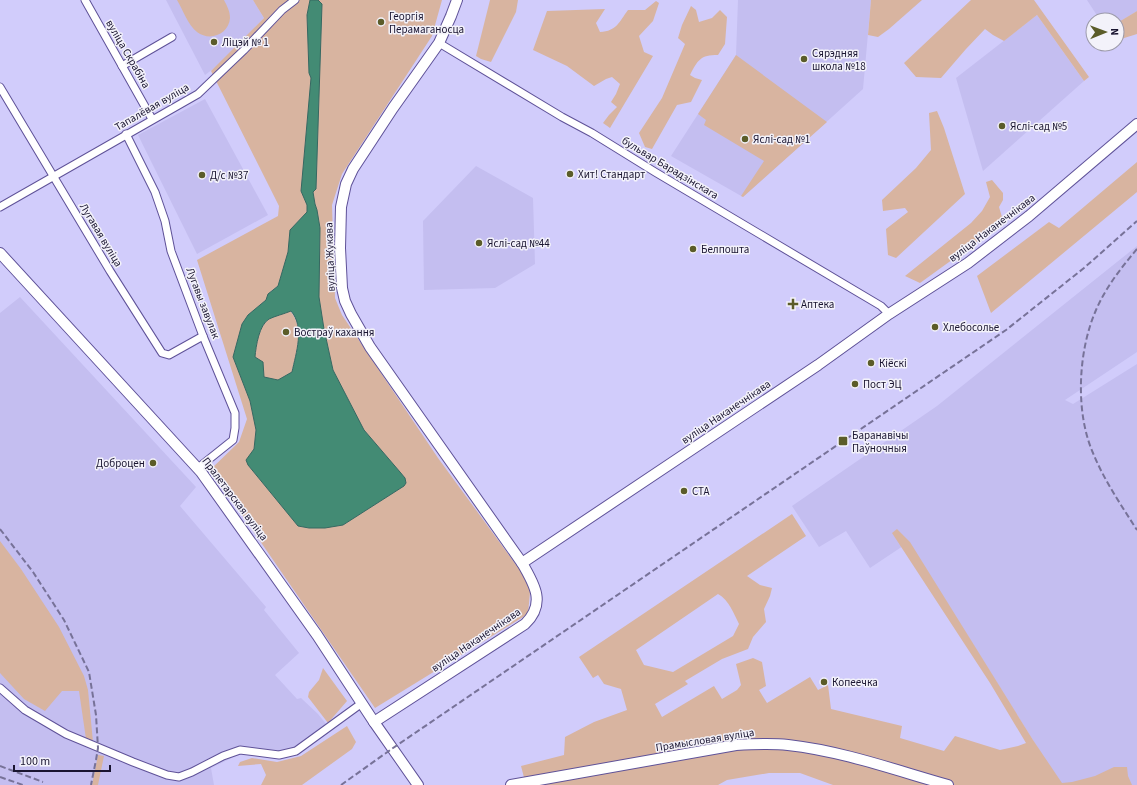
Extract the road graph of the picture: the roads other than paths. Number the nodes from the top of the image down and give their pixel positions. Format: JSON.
{"nodes":[{"id":1,"x":85,"y":0,"type":"edge"},
{"id":2,"x":295,"y":0,"type":"edge"},
{"id":3,"x":457,"y":0,"type":"edge"},
{"id":4,"x":172,"y":37,"type":"dead end"},
{"id":5,"x":438,"y":43,"type":"junction"},
{"id":6,"x":122,"y":66,"type":"junction"},
{"id":7,"x":0,"y":87,"type":"edge"},
{"id":8,"x":152,"y":119,"type":"junction"},
{"id":9,"x":1137,"y":124,"type":"edge"},
{"id":10,"x":126,"y":134,"type":"junction"},
{"id":11,"x":53,"y":176,"type":"junction"},
{"id":12,"x":0,"y":207,"type":"edge"},
{"id":13,"x":0,"y":253,"type":"edge"},
{"id":14,"x":889,"y":314,"type":"junction"},
{"id":15,"x":203,"y":336,"type":"junction"},
{"id":16,"x":198,"y":468,"type":"junction"},
{"id":17,"x":522,"y":563,"type":"junction"},
{"id":18,"x":0,"y":688,"type":"edge"},
{"id":19,"x":362,"y":703,"type":"junction"},
{"id":20,"x":374,"y":722,"type":"junction"},
{"id":21,"x":418,"y":785,"type":"edge"},
{"id":22,"x":517,"y":785,"type":"edge"},
{"id":23,"x":948,"y":785,"type":"edge"}],
"edges":[{"from":1,"to":6,"type":"street","name":"вуліца Скрабіна"},
{"from":2,"to":8,"type":"street","name":"Тапалёвая вуліца"},
{"from":3,"to":5,"type":"main road","name":"вуліца Жукава"},
{"from":4,"to":6,"type":"street"},
{"from":5,"to":14,"type":"street","name":"бульвар Барадзінскага"},
{"from":5,"to":17,"type":"main road","name":"вуліца Жукава"},
{"from":6,"to":8,"type":"street","name":"вуліца Скрабіна"},
{"from":7,"to":11,"type":"street","name":"Лугавая вуліца"},
{"from":8,"to":10,"type":"street","name":"Тапалёвая вуліца"},
{"from":9,"to":14,"type":"main road","name":"вуліца Наканечнікава"},
{"from":10,"to":11,"type":"street","name":"Тапалёвая вуліца"},
{"from":10,"to":15,"type":"street","name":"Лугавы завулак"},
{"from":11,"to":12,"type":"street","name":"Тапалёвая вуліца"},
{"from":11,"to":15,"type":"street","name":"Лугавая вуліца"},
{"from":13,"to":16,"type":"main road","name":"Пралетарская вуліца"},
{"from":14,"to":17,"type":"main road","name":"вуліца Наканечнікава"},
{"from":15,"to":16,"type":"street","name":"Лугавы завулак"},
{"from":16,"to":19,"type":"main road","name":"Пралетарская вуліца"},
{"from":17,"to":20,"type":"main road","name":"вуліца Наканечнікава"},
{"from":18,"to":19,"type":"street"},
{"from":19,"to":20,"type":"main road","name":"Пралетарская вуліца"},
{"from":20,"to":21,"type":"main road","name":"Пралетарская вуліца"},
{"from":22,"to":23,"type":"main road","name":"Прамысловая вуліца"}]}
